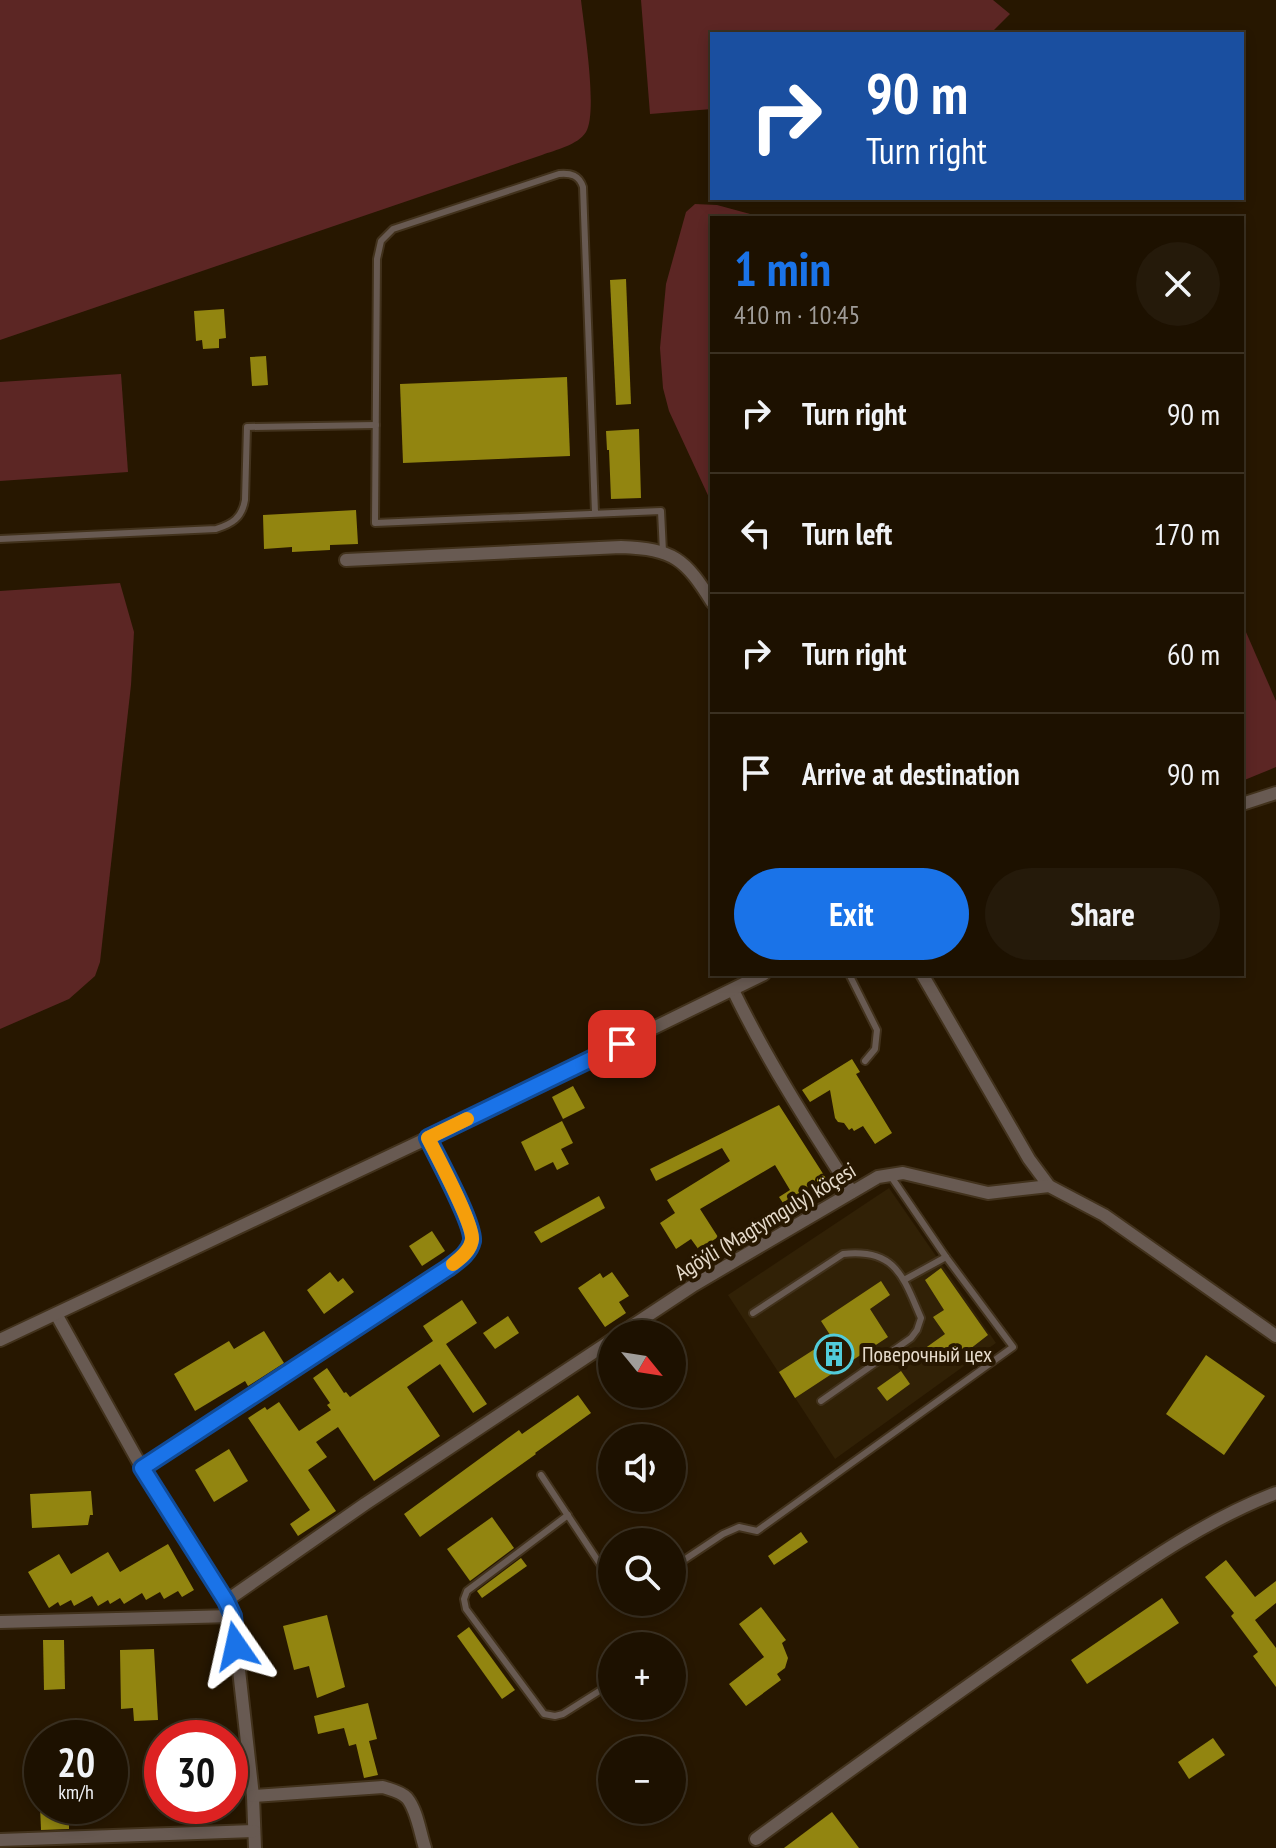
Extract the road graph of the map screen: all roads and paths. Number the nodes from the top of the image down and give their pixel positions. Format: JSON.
{"nodes":[{"id":1,"x":376,"y":425,"type":"junction"},
{"id":2,"x":595,"y":513,"type":"junction"},
{"id":3,"x":0,"y":539,"type":"edge"},
{"id":4,"x":663,"y":552,"type":"junction"},
{"id":5,"x":346,"y":560,"type":"dead end"},
{"id":6,"x":710,"y":599,"type":"edge"},
{"id":7,"x":1276,"y":793,"type":"edge"},
{"id":8,"x":1244,"y":803,"type":"edge"},
{"id":9,"x":760,"y":976,"type":"edge"},
{"id":10,"x":850,"y":976,"type":"edge"},
{"id":11,"x":923,"y":976,"type":"edge"},
{"id":12,"x":733,"y":990,"type":"junction"},
{"id":13,"x":865,"y":1061,"type":"dead end"},
{"id":14,"x":428,"y":1138,"type":"junction"},
{"id":15,"x":890,"y":1175,"type":"junction"},
{"id":16,"x":1049,"y":1186,"type":"junction"},
{"id":17,"x":852,"y":1192,"type":"junction"},
{"id":18,"x":946,"y":1257,"type":"junction"},
{"id":19,"x":904,"y":1280,"type":"junction"},
{"id":20,"x":753,"y":1313,"type":"dead end"},
{"id":21,"x":56,"y":1314,"type":"junction"},
{"id":22,"x":641,"y":1320,"type":"edge"},
{"id":23,"x":1276,"y":1336,"type":"edge"},
{"id":24,"x":0,"y":1340,"type":"edge"},
{"id":25,"x":598,"y":1349,"type":"edge"},
{"id":26,"x":821,"y":1401,"type":"dead end"},
{"id":27,"x":142,"y":1468,"type":"junction"},
{"id":28,"x":541,"y":1475,"type":"dead end"},
{"id":29,"x":1276,"y":1493,"type":"edge"},
{"id":30,"x":568,"y":1515,"type":"junction"},
{"id":31,"x":686,"y":1559,"type":"edge"},
{"id":32,"x":598,"y":1561,"type":"edge"},
{"id":33,"x":226,"y":1601,"type":"junction"},
{"id":34,"x":233,"y":1616,"type":"junction"},
{"id":35,"x":0,"y":1622,"type":"edge"},
{"id":36,"x":598,"y":1692,"type":"edge"},
{"id":37,"x":253,"y":1796,"type":"junction"},
{"id":38,"x":254,"y":1831,"type":"junction"},
{"id":39,"x":756,"y":1839,"type":"dead end"},
{"id":40,"x":0,"y":1840,"type":"edge"},
{"id":41,"x":255,"y":1848,"type":"edge"},
{"id":42,"x":425,"y":1848,"type":"edge"}],
"edges":[{"from":1,"to":2,"type":"lane"},
{"from":1,"to":2,"type":"lane"},
{"from":1,"to":3,"type":"lane"},
{"from":2,"to":4,"type":"lane"},
{"from":4,"to":5,"type":"street"},
{"from":4,"to":6,"type":"street"},
{"from":7,"to":8,"type":"street"},
{"from":9,"to":12,"type":"street"},
{"from":10,"to":13,"type":"lane"},
{"from":11,"to":16,"type":"street"},
{"from":12,"to":14,"type":"street"},
{"from":12,"to":17,"type":"street"},
{"from":14,"to":21,"type":"street"},
{"from":14,"to":27,"type":"street"},
{"from":15,"to":16,"type":"street","name":"Agöýli (Magtymguly) köçesi"},
{"from":15,"to":17,"type":"street","name":"Agöýli (Magtymguly) köçesi"},
{"from":15,"to":18,"type":"lane"},
{"from":16,"to":23,"type":"street"},
{"from":17,"to":22,"type":"street","name":"Agöýli (Magtymguly) köçesi"},
{"from":18,"to":19,"type":"lane"},
{"from":18,"to":31,"type":"lane"},
{"from":19,"to":20,"type":"lane"},
{"from":19,"to":26,"type":"lane"},
{"from":21,"to":24,"type":"street"},
{"from":21,"to":27,"type":"street"},
{"from":25,"to":33,"type":"street"},
{"from":27,"to":33,"type":"street"},
{"from":28,"to":30,"type":"lane"},
{"from":29,"to":39,"type":"street"},
{"from":30,"to":32,"type":"lane"},
{"from":30,"to":36,"type":"lane"},
{"from":33,"to":34,"type":"street"},
{"from":34,"to":35,"type":"street"},
{"from":34,"to":37,"type":"street"},
{"from":37,"to":38,"type":"street"},
{"from":37,"to":42,"type":"street"},
{"from":38,"to":40,"type":"street"},
{"from":38,"to":41,"type":"street"}]}
